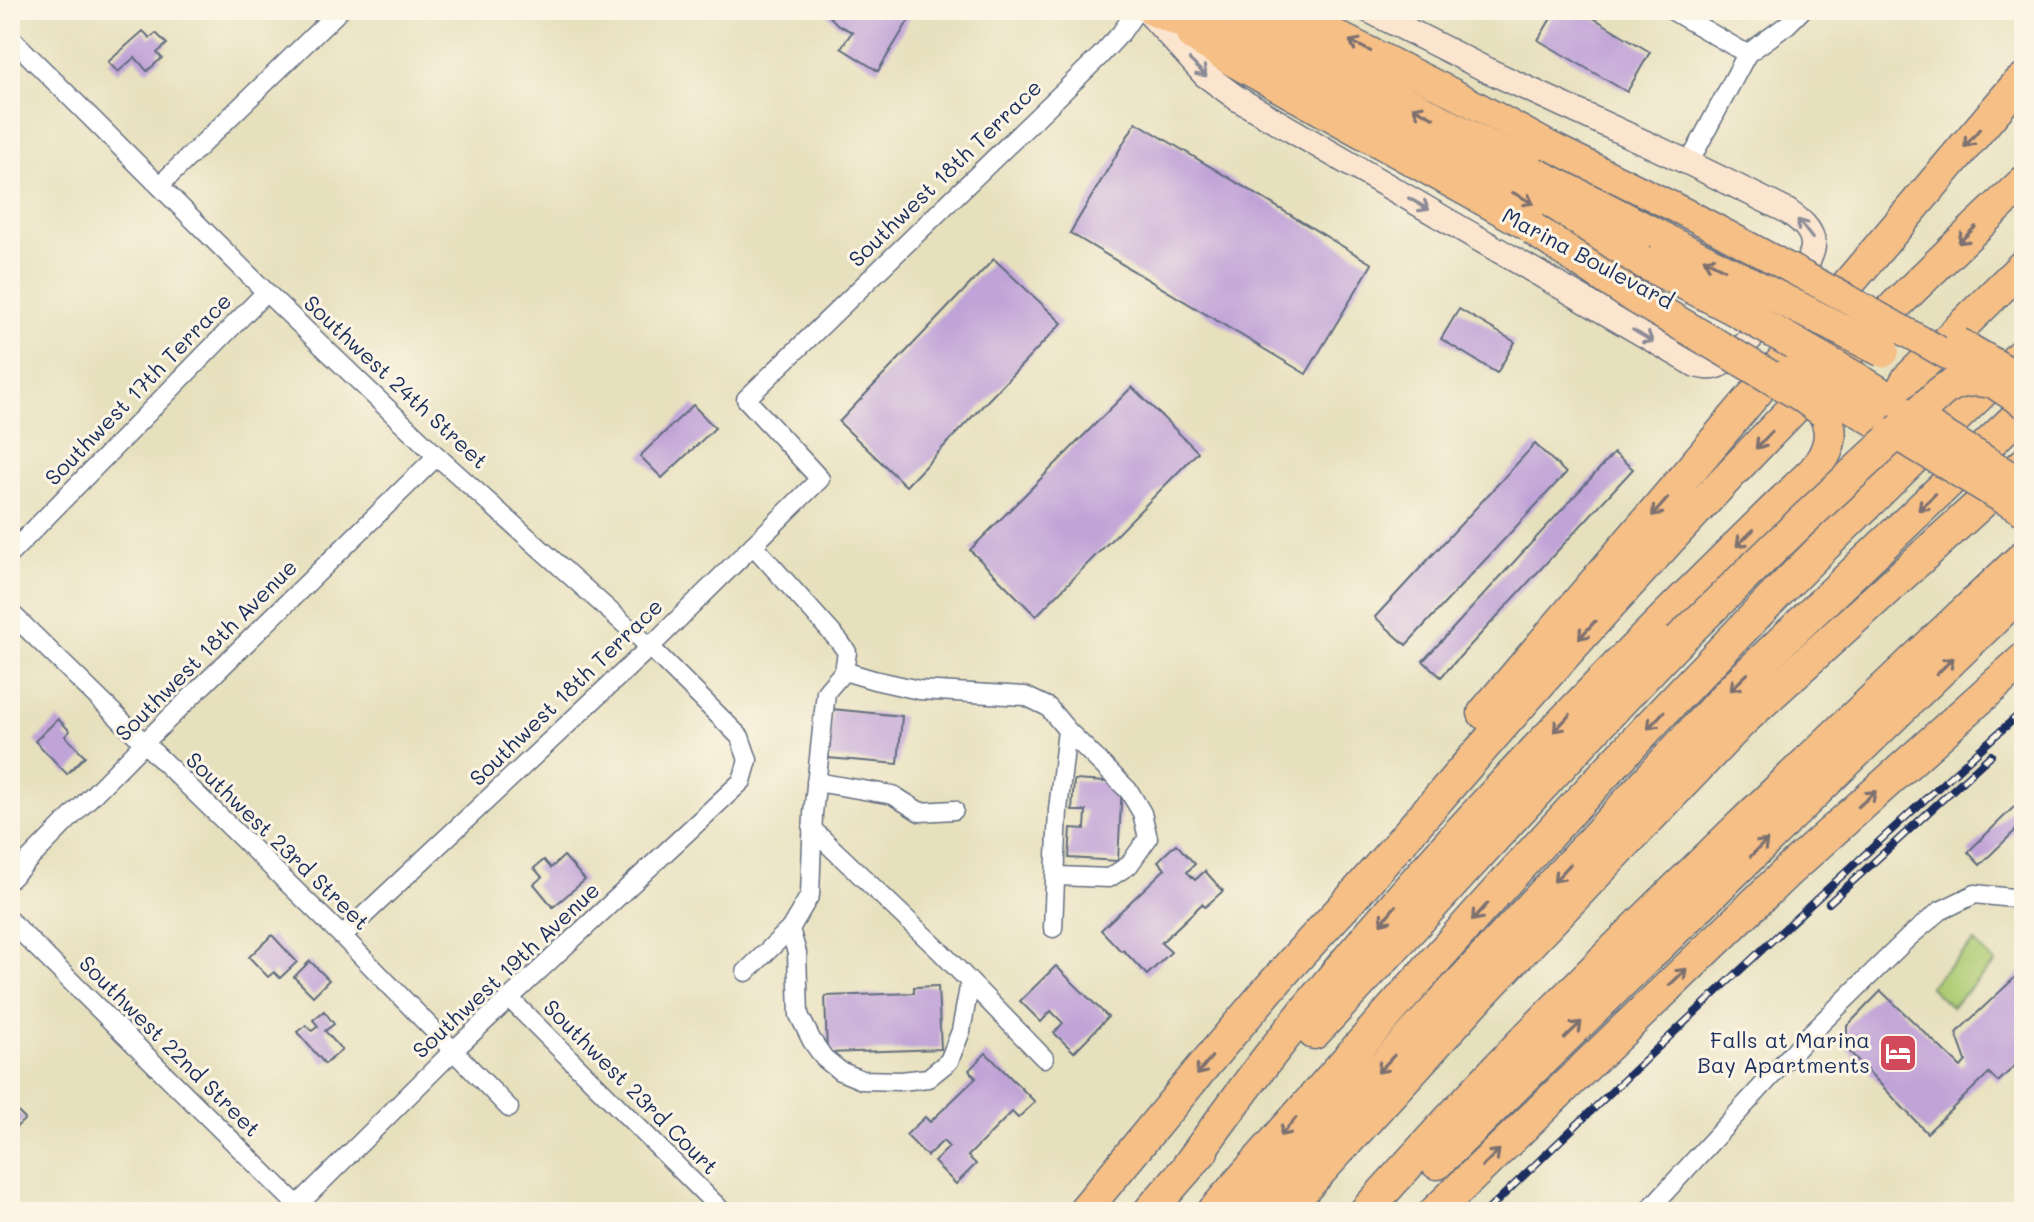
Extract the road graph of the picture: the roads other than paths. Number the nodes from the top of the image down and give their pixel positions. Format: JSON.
{"nodes":[{"id":1,"x":340,"y":10,"type":"edge"},
{"id":2,"x":1137,"y":10,"type":"edge"},
{"id":3,"x":1150,"y":10,"type":"edge"},
{"id":4,"x":1231,"y":10,"type":"edge"},
{"id":5,"x":1293,"y":10,"type":"edge"},
{"id":6,"x":1368,"y":10,"type":"edge"},
{"id":7,"x":1671,"y":10,"type":"edge"},
{"id":8,"x":1802,"y":10,"type":"edge"},
{"id":9,"x":10,"y":37,"type":"edge"},
{"id":10,"x":1747,"y":54,"type":"junction"},
{"id":11,"x":2024,"y":79,"type":"edge"},
{"id":12,"x":1553,"y":140,"type":"junction"},
{"id":13,"x":1689,"y":163,"type":"junction"},
{"id":14,"x":2024,"y":182,"type":"edge"},
{"id":15,"x":160,"y":185,"type":"junction"},
{"id":16,"x":1533,"y":229,"type":"joint"},
{"id":17,"x":2024,"y":265,"type":"edge"},
{"id":18,"x":266,"y":292,"type":"junction"},
{"id":19,"x":1947,"y":340,"type":"junction"},
{"id":20,"x":2024,"y":352,"type":"edge"},
{"id":21,"x":2024,"y":380,"type":"edge"},
{"id":22,"x":1987,"y":381,"type":"junction"},
{"id":23,"x":1838,"y":396,"type":"junction"},
{"id":24,"x":2024,"y":407,"type":"edge"},
{"id":25,"x":1899,"y":423,"type":"junction"},
{"id":26,"x":437,"y":456,"type":"junction"},
{"id":27,"x":2024,"y":464,"type":"edge"},
{"id":28,"x":2024,"y":486,"type":"edge"},
{"id":29,"x":2024,"y":512,"type":"edge"},
{"id":30,"x":753,"y":545,"type":"junction"},
{"id":31,"x":10,"y":554,"type":"edge"},
{"id":32,"x":2024,"y":556,"type":"edge"},
{"id":33,"x":2024,"y":590,"type":"edge"},
{"id":34,"x":10,"y":612,"type":"edge"},
{"id":35,"x":650,"y":647,"type":"junction"},
{"id":36,"x":2024,"y":659,"type":"edge"},
{"id":37,"x":844,"y":671,"type":"junction"},
{"id":38,"x":1067,"y":730,"type":"junction"},
{"id":39,"x":144,"y":743,"type":"junction"},
{"id":40,"x":748,"y":760,"type":"joint"},
{"id":41,"x":816,"y":782,"type":"junction"},
{"id":42,"x":954,"y":810,"type":"dead end"},
{"id":43,"x":812,"y":829,"type":"junction"},
{"id":44,"x":1057,"y":876,"type":"junction"},
{"id":45,"x":10,"y":879,"type":"edge"},
{"id":46,"x":2024,"y":904,"type":"edge"},
{"id":47,"x":10,"y":921,"type":"edge"},
{"id":48,"x":1053,"y":928,"type":"dead end"},
{"id":49,"x":790,"y":929,"type":"junction"},
{"id":50,"x":342,"y":936,"type":"junction"},
{"id":51,"x":1291,"y":964,"type":"junction"},
{"id":52,"x":746,"y":972,"type":"dead end"},
{"id":53,"x":970,"y":982,"type":"junction"},
{"id":54,"x":510,"y":999,"type":"junction"},
{"id":55,"x":454,"y":1050,"type":"junction"},
{"id":56,"x":1044,"y":1058,"type":"dead end"},
{"id":57,"x":509,"y":1108,"type":"dead end"},
{"id":58,"x":1188,"y":1166,"type":"junction"},
{"id":59,"x":294,"y":1208,"type":"edge"},
{"id":60,"x":719,"y":1208,"type":"dead end"},
{"id":61,"x":1083,"y":1212,"type":"edge"},
{"id":62,"x":1149,"y":1212,"type":"edge"},
{"id":63,"x":1213,"y":1212,"type":"edge"},
{"id":64,"x":1249,"y":1212,"type":"edge"},
{"id":65,"x":1283,"y":1212,"type":"edge"},
{"id":66,"x":1302,"y":1212,"type":"edge"},
{"id":67,"x":1365,"y":1212,"type":"edge"},
{"id":68,"x":1386,"y":1212,"type":"edge"},
{"id":69,"x":1435,"y":1212,"type":"edge"},
{"id":70,"x":1647,"y":1212,"type":"edge"}],
"edges":[{"from":1,"to":15,"type":"street"},
{"from":2,"to":30,"type":"street","name":"Southwest 18th Terrace"},
{"from":3,"to":13,"type":"main road","one_way":true},
{"from":3,"to":16,"type":"main road","name":"Marina Boulevard"},
{"from":3,"to":23,"type":"highway","one_way":true,"bridge":true},
{"from":19,"to":4,"type":"highway","one_way":true,"bridge":true},
{"from":12,"to":5,"type":"main road","one_way":true},
{"from":6,"to":13,"type":"main road"},
{"from":7,"to":10,"type":"street"},
{"from":8,"to":10,"type":"street"},
{"from":9,"to":15,"type":"street","name":"Southwest 24th Street"},
{"from":10,"to":13,"type":"street"},
{"from":11,"to":51,"type":"highway","one_way":true},
{"from":12,"to":21,"type":"main road","bridge":true},
{"from":12,"to":22,"type":"main road","bridge":true},
{"from":14,"to":51,"type":"highway","one_way":true},
{"from":15,"to":18,"type":"street","name":"Southwest 24th Street"},
{"from":16,"to":23,"type":"highway","bridge":true},
{"from":17,"to":19,"type":"highway"},
{"from":18,"to":26,"type":"street","name":"Southwest 24th Street"},
{"from":18,"to":31,"type":"street","name":"Southwest 17th Terrace"},
{"from":19,"to":25,"type":"highway"},
{"from":20,"to":63,"type":"highway","one_way":true},
{"from":22,"to":24,"type":"main road","bridge":true},
{"from":22,"to":58,"type":"highway","bridge":true},
{"from":23,"to":25,"type":"highway"},
{"from":23,"to":58,"type":"highway","one_way":true},
{"from":24,"to":64,"type":"highway","one_way":true},
{"from":25,"to":28,"type":"highway","bridge":true},
{"from":25,"to":29,"type":"main road","bridge":true},
{"from":26,"to":35,"type":"street","name":"Southwest 24th Street"},
{"from":26,"to":39,"type":"street","name":"Southwest 18th Avenue"},
{"from":27,"to":65,"type":"highway"},
{"from":28,"to":66,"type":"highway"},
{"from":30,"to":35,"type":"street","name":"Southwest 18th Terrace"},
{"from":30,"to":37,"type":"street"},
{"from":32,"to":67,"type":"highway"},
{"from":68,"to":33,"type":"highway","one_way":true},
{"from":34,"to":39,"type":"street","name":"Southwest 23rd Street"},
{"from":35,"to":40,"type":"street","name":"Southwest 24th Street"},
{"from":35,"to":50,"type":"street","name":"Southwest 18th Terrace"},
{"from":69,"to":36,"type":"highway","one_way":true},
{"from":37,"to":38,"type":"street"},
{"from":37,"to":41,"type":"street"},
{"from":38,"to":44,"type":"street"},
{"from":38,"to":44,"type":"street"},
{"from":39,"to":45,"type":"street","name":"Southwest 18th Avenue"},
{"from":39,"to":50,"type":"street","name":"Southwest 23rd Street"},
{"from":40,"to":54,"type":"street","name":"Southwest 19th Avenue"},
{"from":41,"to":42,"type":"street"},
{"from":41,"to":43,"type":"street"},
{"from":43,"to":49,"type":"street"},
{"from":43,"to":53,"type":"street"},
{"from":44,"to":48,"type":"street"},
{"from":46,"to":70,"type":"street"},
{"from":47,"to":59,"type":"street","name":"Southwest 22nd Street"},
{"from":49,"to":52,"type":"street"},
{"from":49,"to":53,"type":"street"},
{"from":50,"to":55,"type":"street","name":"Southwest 23rd Street"},
{"from":51,"to":61,"type":"highway","one_way":true},
{"from":53,"to":56,"type":"street"},
{"from":54,"to":55,"type":"street","name":"Southwest 19th Avenue"},
{"from":54,"to":60,"type":"street","name":"Southwest 23rd Court"},
{"from":55,"to":57,"type":"street","name":"Southwest 23rd Street"},
{"from":55,"to":59,"type":"street","name":"Southwest 19th Avenue"},
{"from":58,"to":62,"type":"highway"}]}
